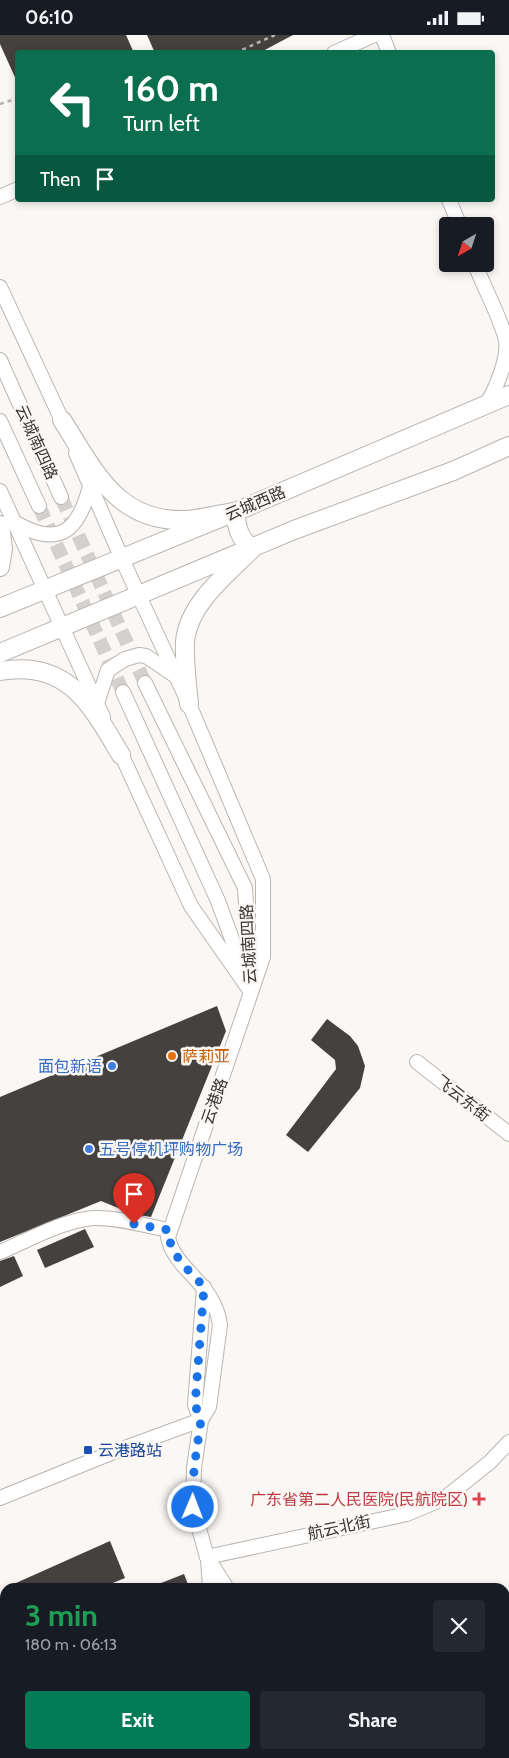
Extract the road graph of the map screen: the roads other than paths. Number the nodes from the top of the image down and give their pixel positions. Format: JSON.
{"nodes":[{"id":1,"x":374,"y":35,"type":"edge"},
{"id":2,"x":382,"y":35,"type":"edge"},
{"id":3,"x":341,"y":50,"type":"edge"},
{"id":4,"x":389,"y":50,"type":"edge"},
{"id":5,"x":15,"y":190,"type":"edge"},
{"id":6,"x":0,"y":197,"type":"edge"},
{"id":7,"x":450,"y":202,"type":"edge"},
{"id":8,"x":456,"y":217,"type":"edge"},
{"id":9,"x":479,"y":273,"type":"edge"},
{"id":10,"x":0,"y":287,"type":"edge"},
{"id":11,"x":508,"y":343,"type":"edge"},
{"id":12,"x":0,"y":360,"type":"edge"},
{"id":13,"x":509,"y":395,"type":"edge"},
{"id":14,"x":485,"y":406,"type":"junction"},
{"id":15,"x":0,"y":421,"type":"edge"},
{"id":16,"x":62,"y":421,"type":"junction"},
{"id":17,"x":509,"y":446,"type":"edge"},
{"id":18,"x":90,"y":486,"type":"junction"},
{"id":19,"x":0,"y":491,"type":"edge"},
{"id":20,"x":61,"y":497,"type":"tunnel mouth"},
{"id":21,"x":39,"y":507,"type":"tunnel mouth"},
{"id":22,"x":235,"y":512,"type":"junction"},
{"id":23,"x":7,"y":523,"type":"edge"},
{"id":24,"x":252,"y":549,"type":"junction"},
{"id":25,"x":122,"y":559,"type":"junction"},
{"id":26,"x":0,"y":567,"type":"edge"},
{"id":27,"x":44,"y":588,"type":"junction"},
{"id":28,"x":138,"y":595,"type":"junction"},
{"id":29,"x":0,"y":608,"type":"edge"},
{"id":30,"x":63,"y":627,"type":"junction"},
{"id":31,"x":0,"y":653,"type":"edge"},
{"id":32,"x":0,"y":671,"type":"edge"},
{"id":33,"x":177,"y":677,"type":"junction"},
{"id":34,"x":145,"y":683,"type":"tunnel mouth"},
{"id":35,"x":123,"y":692,"type":"tunnel mouth"},
{"id":36,"x":97,"y":703,"type":"junction"},
{"id":37,"x":189,"y":703,"type":"junction"},
{"id":38,"x":121,"y":755,"type":"junction"},
{"id":39,"x":251,"y":992,"type":"junction"},
{"id":40,"x":416,"y":1062,"type":"dead end"},
{"id":41,"x":509,"y":1134,"type":"edge"},
{"id":42,"x":169,"y":1230,"type":"junction"},
{"id":43,"x":0,"y":1252,"type":"edge"},
{"id":44,"x":201,"y":1420,"type":"junction"},
{"id":45,"x":509,"y":1441,"type":"edge"},
{"id":46,"x":0,"y":1498,"type":"edge"},
{"id":47,"x":207,"y":1557,"type":"junction"},
{"id":48,"x":210,"y":1583,"type":"edge"},
{"id":49,"x":223,"y":1583,"type":"edge"}],
"edges":[{"from":1,"to":3,"type":"street"},
{"from":2,"to":4,"type":"street"},
{"from":5,"to":6,"type":"street"},
{"from":7,"to":8,"type":"street"},
{"from":9,"to":11,"type":"street"},
{"from":10,"to":16,"type":"street","name":"云港路"},
{"from":11,"to":14,"type":"street"},
{"from":12,"to":20,"type":"street","name":"云城南四路"},
{"from":13,"to":14,"type":"main road","name":"云城西路"},
{"from":14,"to":22,"type":"main road","name":"云城西路"},
{"from":15,"to":21,"type":"street","name":"云城南四路"},
{"from":16,"to":18,"type":"street","name":"云港路"},
{"from":16,"to":22,"type":"main road"},
{"from":17,"to":24,"type":"main road"},
{"from":18,"to":23,"type":"street"},
{"from":18,"to":25,"type":"street","name":"云港路"},
{"from":19,"to":23,"type":"street"},
{"from":22,"to":24,"type":"main road"},
{"from":22,"to":25,"type":"main road","name":"云城西路"},
{"from":23,"to":26,"type":"main road"},
{"from":23,"to":27,"type":"street"},
{"from":24,"to":28,"type":"main road"},
{"from":24,"to":37,"type":"main road"},
{"from":25,"to":27,"type":"main road","name":"云城西路"},
{"from":25,"to":28,"type":"street","name":"云港路"},
{"from":27,"to":29,"type":"main road","name":"云城西路"},
{"from":27,"to":30,"type":"street"},
{"from":28,"to":30,"type":"main road"},
{"from":28,"to":33,"type":"street","name":"云港路"},
{"from":30,"to":31,"type":"main road"},
{"from":30,"to":36,"type":"street"},
{"from":32,"to":38,"type":"main road"},
{"from":33,"to":36,"type":"street"},
{"from":33,"to":37,"type":"street","name":"云港路"},
{"from":34,"to":39,"type":"street","name":"云城南四路"},
{"from":35,"to":39,"type":"street","name":"云城南四路"},
{"from":36,"to":38,"type":"street"},
{"from":37,"to":39,"type":"street","name":"云港路"},
{"from":38,"to":39,"type":"street"},
{"from":39,"to":42,"type":"street","name":"云港路"},
{"from":40,"to":41,"type":"street","name":"飞云东街"},
{"from":42,"to":43,"type":"street"},
{"from":42,"to":44,"type":"street"},
{"from":44,"to":46,"type":"street"},
{"from":44,"to":47,"type":"street"},
{"from":45,"to":47,"type":"street","name":"航云北街"},
{"from":47,"to":48,"type":"street"},
{"from":47,"to":49,"type":"street"}]}
